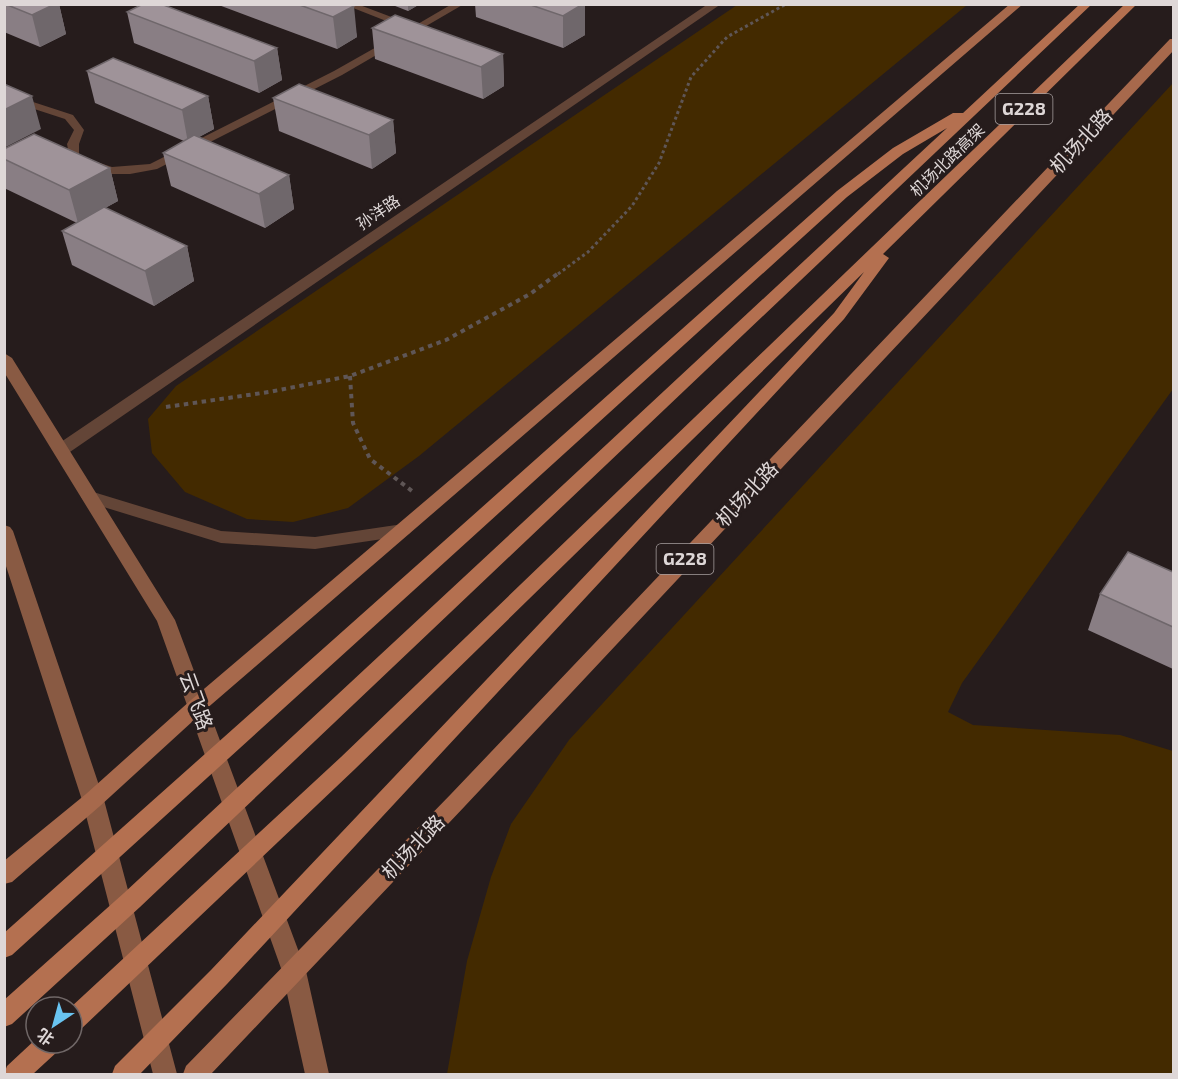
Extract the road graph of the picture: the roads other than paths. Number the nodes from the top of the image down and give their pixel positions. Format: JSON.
{"nodes":[{"id":1,"x":347,"y":4,"type":"edge"},
{"id":2,"x":460,"y":4,"type":"edge"},
{"id":3,"x":716,"y":4,"type":"edge"},
{"id":4,"x":1018,"y":4,"type":"edge"},
{"id":5,"x":1087,"y":4,"type":"edge"},
{"id":6,"x":1132,"y":4,"type":"edge"},
{"id":7,"x":416,"y":29,"type":"junction"},
{"id":8,"x":1173,"y":42,"type":"edge"},
{"id":9,"x":4,"y":88,"type":"edge"},
{"id":10,"x":988,"y":98,"type":"junction"},
{"id":11,"x":915,"y":214,"type":"junction"},
{"id":12,"x":4,"y":358,"type":"edge"},
{"id":13,"x":61,"y":450,"type":"junction"},
{"id":14,"x":90,"y":497,"type":"junction"},
{"id":15,"x":403,"y":530,"type":"junction"},
{"id":16,"x":4,"y":531,"type":"edge"},
{"id":17,"x":198,"y":705,"type":"junction"},
{"id":18,"x":93,"y":800,"type":"junction"},
{"id":19,"x":4,"y":875,"type":"edge"},
{"id":20,"x":4,"y":948,"type":"edge"},
{"id":21,"x":294,"y":971,"type":"junction"},
{"id":22,"x":84,"y":1011,"type":"edge"},
{"id":23,"x":4,"y":1016,"type":"edge"},
{"id":24,"x":36,"y":1055,"type":"edge"},
{"id":25,"x":16,"y":1074,"type":"edge"},
{"id":26,"x":124,"y":1074,"type":"edge"},
{"id":27,"x":165,"y":1074,"type":"edge"},
{"id":28,"x":195,"y":1074,"type":"edge"},
{"id":29,"x":317,"y":1074,"type":"edge"}],
"edges":[{"from":1,"to":7,"type":"lane"},
{"from":2,"to":7,"type":"lane"},
{"from":3,"to":13,"type":"street","name":"孙洋路"},
{"from":4,"to":15,"type":"main road"},
{"from":5,"to":10,"type":"highway","name":"机场北路高架","number":"G228"},
{"from":6,"to":11,"type":"highway","name":"机场北路高架","number":"G228"},
{"from":7,"to":9,"type":"lane"},
{"from":8,"to":21,"type":"main road","name":"机场北路","number":"G228"},
{"from":10,"to":20,"type":"highway"},
{"from":10,"to":23,"type":"highway","name":"机场北路高架","number":"G228"},
{"from":11,"to":22,"type":"highway"},
{"from":11,"to":26,"type":"highway"},
{"from":12,"to":13,"type":"main road","name":"云飞路"},
{"from":13,"to":14,"type":"main road","name":"云飞路"},
{"from":14,"to":15,"type":"street"},
{"from":14,"to":17,"type":"main road","name":"云飞路"},
{"from":15,"to":17,"type":"main road"},
{"from":16,"to":18,"type":"main road"},
{"from":17,"to":18,"type":"main road"},
{"from":17,"to":21,"type":"main road","name":"云飞路"},
{"from":18,"to":19,"type":"main road"},
{"from":18,"to":27,"type":"main road"},
{"from":21,"to":28,"type":"main road","name":"机场北路","number":"G228"},
{"from":21,"to":29,"type":"main road","name":"云飞路"},
{"from":24,"to":25,"type":"highway"}]}
